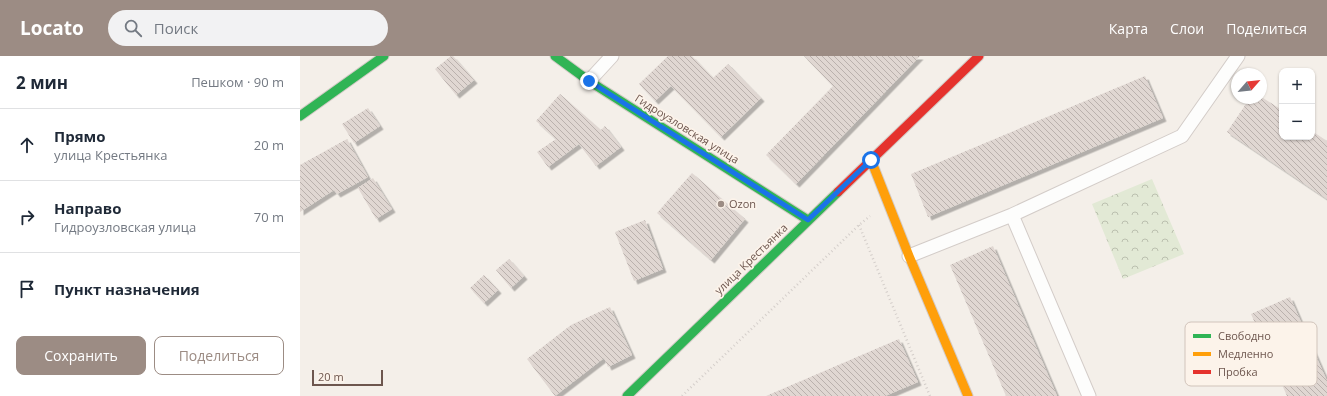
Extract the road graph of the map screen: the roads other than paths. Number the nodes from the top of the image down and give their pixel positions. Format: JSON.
{"nodes":[{"id":1,"x":384,"y":56,"type":"edge"},
{"id":2,"x":555,"y":56,"type":"edge"},
{"id":3,"x":612,"y":56,"type":"edge"},
{"id":4,"x":979,"y":56,"type":"edge"},
{"id":5,"x":1238,"y":56,"type":"edge"},
{"id":6,"x":589,"y":81,"type":"junction"},
{"id":7,"x":300,"y":116,"type":"edge"},
{"id":8,"x":871,"y":160,"type":"junction"},
{"id":9,"x":1012,"y":214,"type":"junction"},
{"id":10,"x":808,"y":220,"type":"junction"},
{"id":11,"x":909,"y":256,"type":"junction"},
{"id":12,"x":627,"y":396,"type":"edge"},
{"id":13,"x":968,"y":396,"type":"edge"},
{"id":14,"x":1088,"y":396,"type":"edge"}],
"edges":[{"from":1,"to":7,"type":"street"},
{"from":2,"to":6,"type":"street","name":"Гидроузловская улица"},
{"from":3,"to":6,"type":"lane"},
{"from":4,"to":8,"type":"street","name":"улица Крестьянка"},
{"from":5,"to":9,"type":"lane"},
{"from":6,"to":10,"type":"street","name":"Гидроузловская улица"},
{"from":8,"to":10,"type":"street","name":"улица Крестьянка"},
{"from":8,"to":11,"type":"street"},
{"from":9,"to":11,"type":"lane"},
{"from":9,"to":14,"type":"lane"},
{"from":10,"to":12,"type":"street","name":"улица Крестьянка"},
{"from":11,"to":13,"type":"street"}]}
